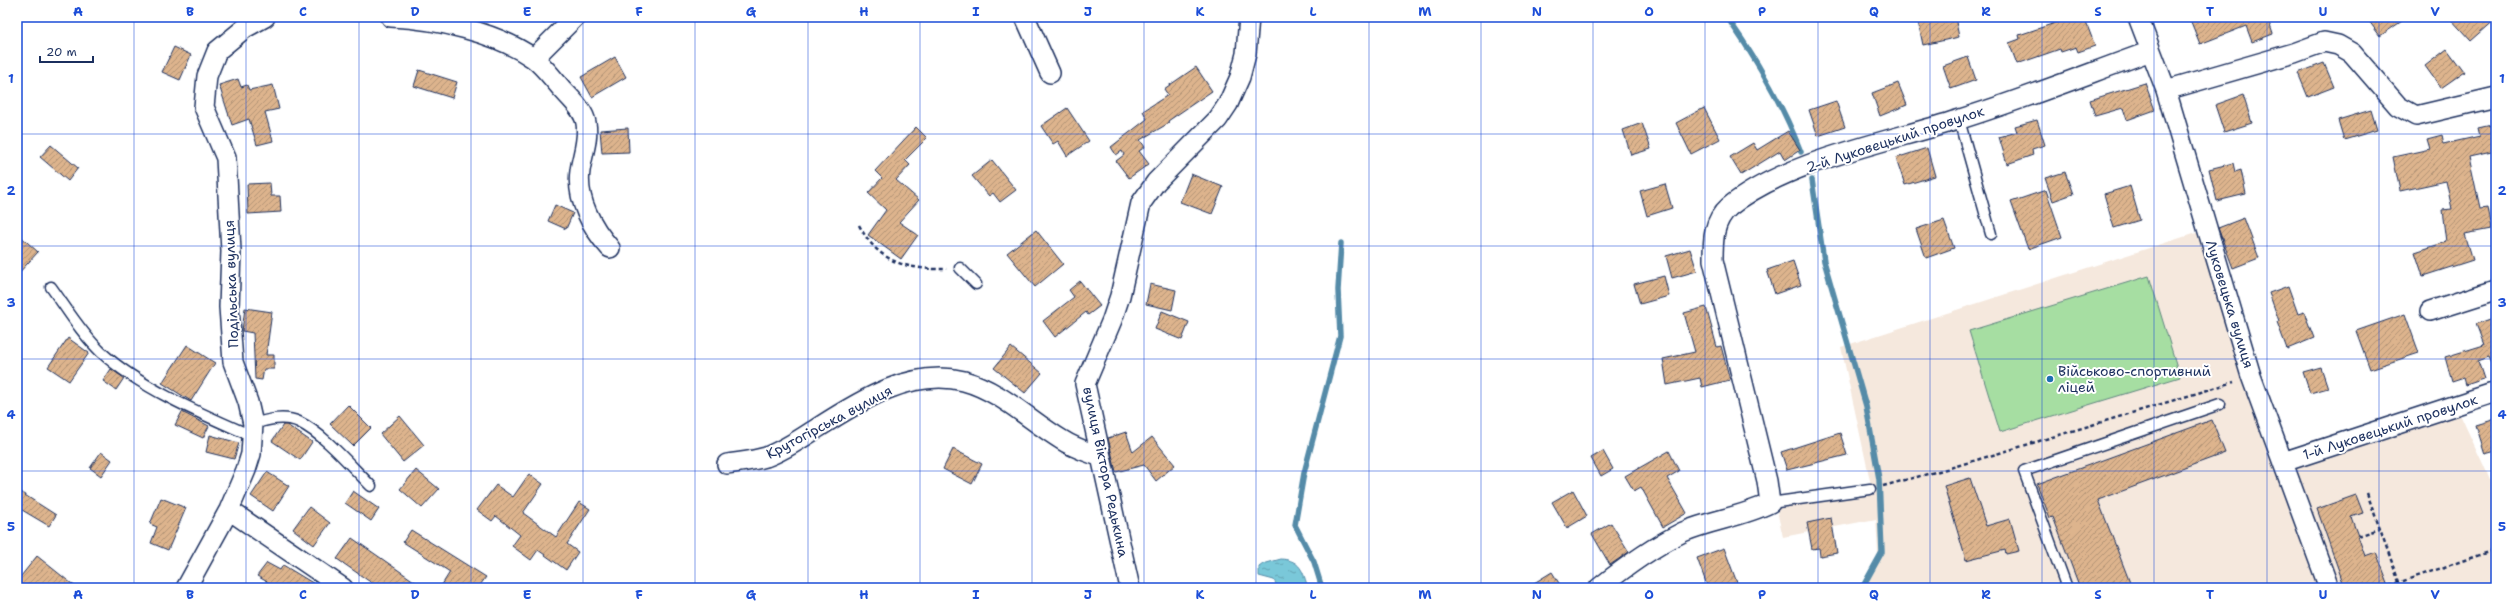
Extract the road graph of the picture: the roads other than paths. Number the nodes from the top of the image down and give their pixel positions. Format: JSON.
{"nodes":[{"id":1,"x":265,"y":17,"type":"edge"},
{"id":2,"x":391,"y":17,"type":"edge"},
{"id":3,"x":575,"y":17,"type":"edge"},
{"id":4,"x":1025,"y":17,"type":"edge"},
{"id":5,"x":1249,"y":17,"type":"edge"},
{"id":6,"x":2138,"y":17,"type":"edge"},
{"id":7,"x":2151,"y":51,"type":"junction"},
{"id":8,"x":534,"y":58,"type":"junction"},
{"id":9,"x":1050,"y":73,"type":"dead end"},
{"id":10,"x":2166,"y":90,"type":"junction"},
{"id":11,"x":2496,"y":97,"type":"edge"},
{"id":12,"x":1959,"y":120,"type":"junction"},
{"id":13,"x":1991,"y":234,"type":"dead end"},
{"id":14,"x":610,"y":248,"type":"dead end"},
{"id":15,"x":960,"y":268,"type":"road end"},
{"id":16,"x":976,"y":284,"type":"dead end"},
{"id":17,"x":51,"y":287,"type":"dead end"},
{"id":18,"x":2496,"y":290,"type":"edge"},
{"id":19,"x":2430,"y":310,"type":"dead end"},
{"id":20,"x":2496,"y":392,"type":"edge"},
{"id":21,"x":2220,"y":404,"type":"dead end"},
{"id":22,"x":252,"y":430,"type":"junction"},
{"id":23,"x":1101,"y":457,"type":"junction"},
{"id":24,"x":2283,"y":462,"type":"junction"},
{"id":25,"x":727,"y":464,"type":"dead end"},
{"id":26,"x":371,"y":486,"type":"dead end"},
{"id":27,"x":1870,"y":489,"type":"road end"},
{"id":28,"x":1770,"y":503,"type":"junction"},
{"id":29,"x":229,"y":510,"type":"junction"},
{"id":30,"x":186,"y":588,"type":"edge"},
{"id":31,"x":343,"y":588,"type":"edge"},
{"id":32,"x":1130,"y":588,"type":"edge"},
{"id":33,"x":1599,"y":588,"type":"edge"},
{"id":34,"x":2067,"y":588,"type":"edge"},
{"id":35,"x":2329,"y":588,"type":"edge"}],
"edges":[{"from":1,"to":22,"type":"street","name":"Подільська вулиця"},
{"from":2,"to":8,"type":"street"},
{"from":3,"to":8,"type":"street"},
{"from":4,"to":9,"type":"street"},
{"from":5,"to":23,"type":"street","name":"вулиця Віктора Редькина"},
{"from":6,"to":7,"type":"street","name":"Луковецька вулиця"},
{"from":7,"to":10,"type":"street","name":"Луковецька вулиця"},
{"from":7,"to":12,"type":"street","name":"2-й Луковецький провулок"},
{"from":8,"to":14,"type":"street"},
{"from":10,"to":11,"type":"street"},
{"from":10,"to":24,"type":"street","name":"Луковецька вулиця"},
{"from":12,"to":13,"type":"lane"},
{"from":12,"to":28,"type":"street","name":"2-й Луковецький провулок"},
{"from":15,"to":16,"type":"lane"},
{"from":17,"to":22,"type":"lane"},
{"from":18,"to":19,"type":"street"},
{"from":20,"to":24,"type":"street","name":"1-й Луковецький провулок"},
{"from":21,"to":34,"type":"lane"},
{"from":22,"to":26,"type":"lane"},
{"from":22,"to":29,"type":"street","name":"Подільська вулиця"},
{"from":23,"to":25,"type":"street","name":"Крутогірська вулиця"},
{"from":23,"to":32,"type":"street","name":"вулиця Віктора Редькина"},
{"from":24,"to":35,"type":"street","name":"Луковецька вулиця"},
{"from":27,"to":28,"type":"lane"},
{"from":28,"to":33,"type":"street"},
{"from":29,"to":30,"type":"street","name":"Подільська вулиця"},
{"from":29,"to":31,"type":"street"}]}
